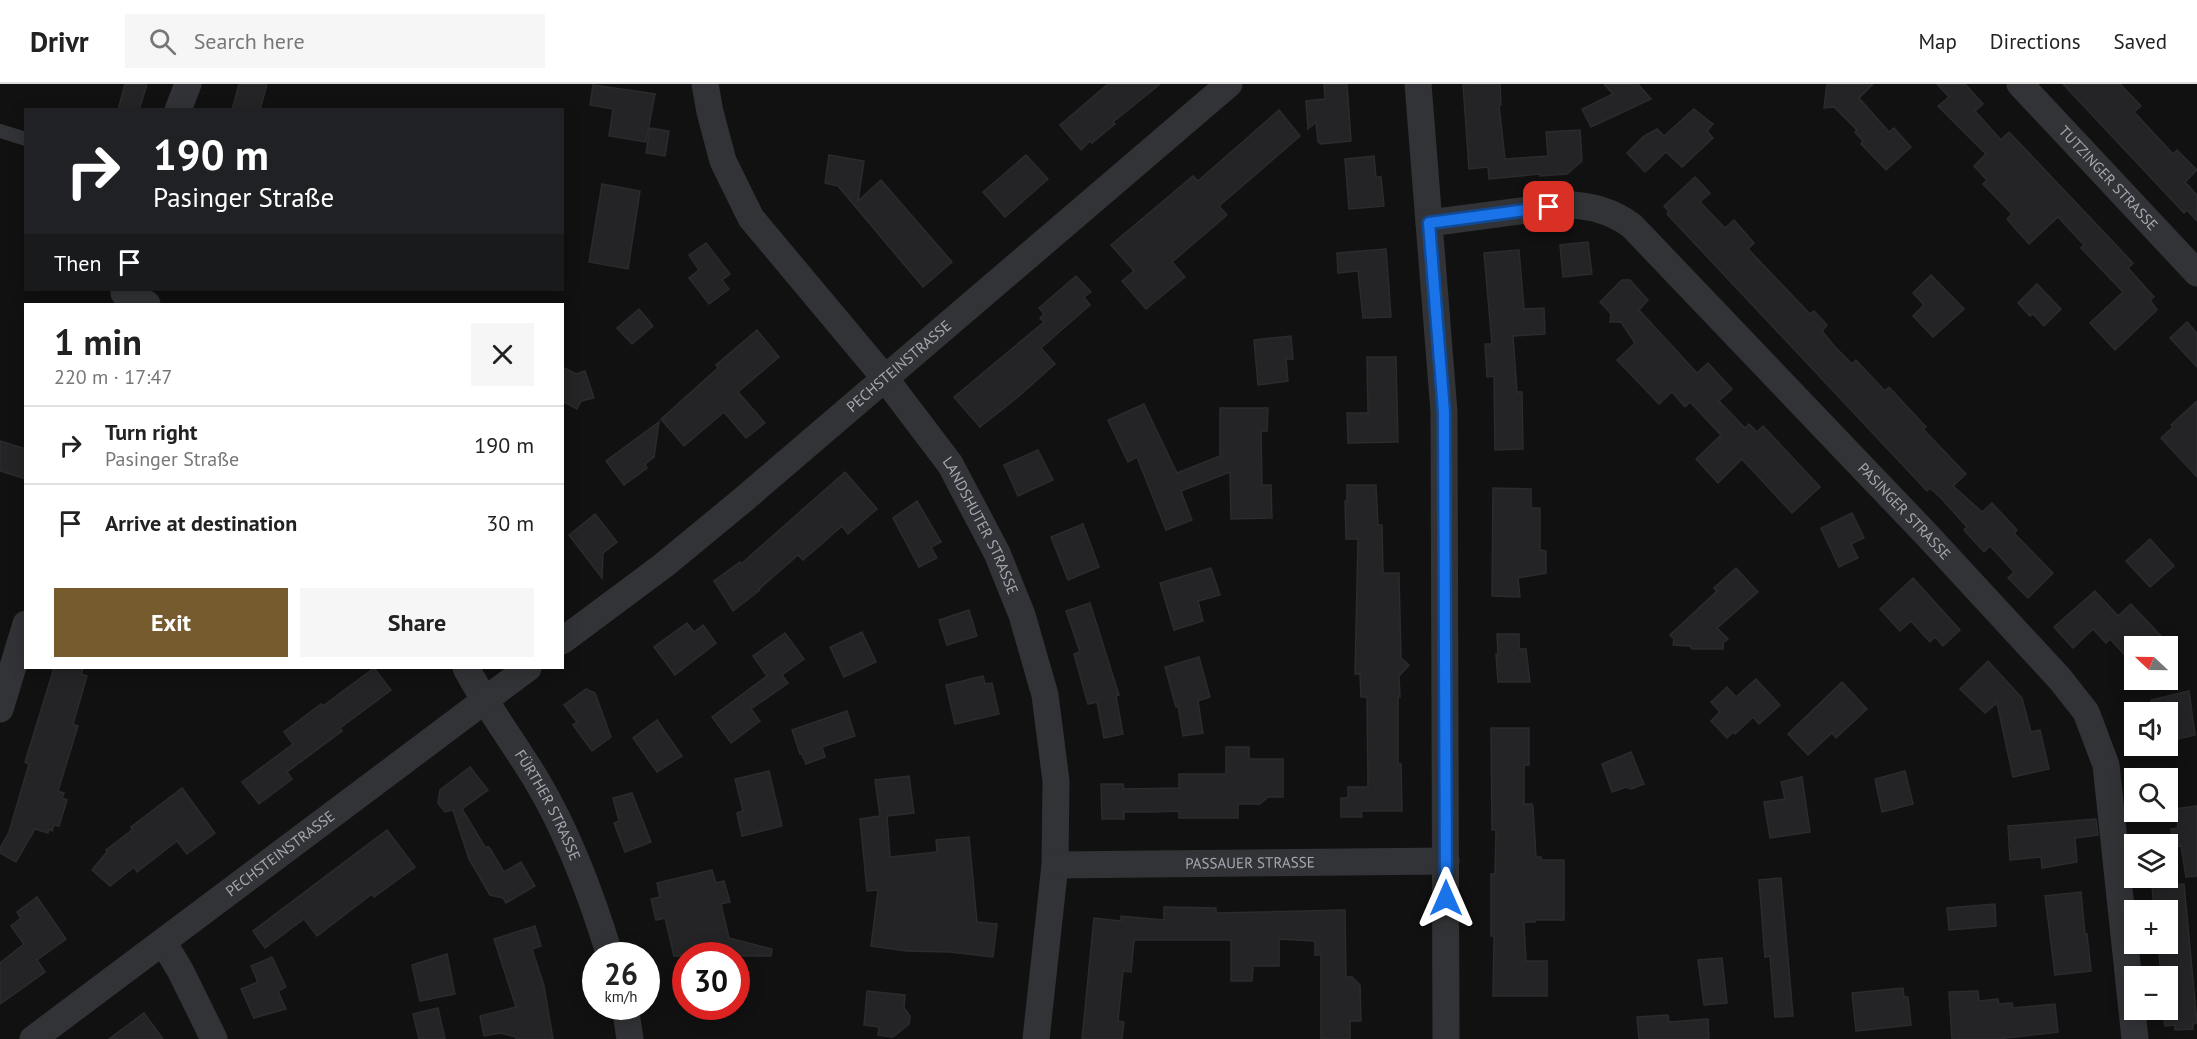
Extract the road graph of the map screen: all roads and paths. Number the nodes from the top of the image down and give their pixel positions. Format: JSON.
{"nodes":[{"id":1,"x":188,"y":84,"type":"edge"},
{"id":2,"x":705,"y":84,"type":"edge"},
{"id":3,"x":1229,"y":84,"type":"edge"},
{"id":4,"x":1418,"y":84,"type":"edge"},
{"id":5,"x":2020,"y":84,"type":"edge"},
{"id":6,"x":179,"y":108,"type":"edge"},
{"id":7,"x":0,"y":131,"type":"edge"},
{"id":8,"x":24,"y":138,"type":"edge"},
{"id":9,"x":1429,"y":223,"type":"junction"},
{"id":10,"x":2197,"y":273,"type":"edge"},
{"id":11,"x":884,"y":377,"type":"junction"},
{"id":12,"x":24,"y":631,"type":"edge"},
{"id":13,"x":564,"y":640,"type":"edge"},
{"id":14,"x":467,"y":669,"type":"edge"},
{"id":15,"x":527,"y":669,"type":"edge"},
{"id":16,"x":485,"y":699,"type":"junction"},
{"id":17,"x":0,"y":709,"type":"edge"},
{"id":18,"x":1446,"y":861,"type":"junction"},
{"id":19,"x":1055,"y":865,"type":"junction"},
{"id":20,"x":163,"y":942,"type":"junction"},
{"id":21,"x":606,"y":942,"type":"edge"},
{"id":22,"x":627,"y":1020,"type":"edge"},
{"id":23,"x":33,"y":1039,"type":"edge"},
{"id":24,"x":214,"y":1039,"type":"edge"},
{"id":25,"x":630,"y":1039,"type":"edge"},
{"id":26,"x":1036,"y":1039,"type":"edge"},
{"id":27,"x":1446,"y":1039,"type":"edge"},
{"id":28,"x":2135,"y":1039,"type":"edge"}],
"edges":[{"from":1,"to":6,"type":"street"},
{"from":2,"to":11,"type":"street","name":"LANDSHUTER STRASSE"},
{"from":3,"to":11,"type":"street","name":"PECHSTEINSTRASSE"},
{"from":4,"to":9,"type":"street"},
{"from":5,"to":10,"type":"street","name":"TUTZINGER STRASSE"},
{"from":7,"to":8,"type":"lane"},
{"from":9,"to":18,"type":"street"},
{"from":9,"to":28,"type":"street","name":"PASINGER STRASSE"},
{"from":11,"to":13,"type":"street","name":"PECHSTEINSTRASSE"},
{"from":11,"to":19,"type":"street","name":"LANDSHUTER STRASSE"},
{"from":12,"to":17,"type":"street"},
{"from":14,"to":16,"type":"street","name":"FÜRTHER STRASSE"},
{"from":15,"to":16,"type":"street","name":"PECHSTEINSTRASSE"},
{"from":16,"to":20,"type":"street","name":"PECHSTEINSTRASSE"},
{"from":16,"to":21,"type":"street","name":"FÜRTHER STRASSE"},
{"from":18,"to":19,"type":"street","name":"PASSAUER STRASSE"},
{"from":18,"to":27,"type":"street"},
{"from":19,"to":26,"type":"street","name":"LANDSHUTER STRASSE"},
{"from":20,"to":23,"type":"street","name":"PECHSTEINSTRASSE"},
{"from":20,"to":24,"type":"street"},
{"from":22,"to":25,"type":"street"}]}
